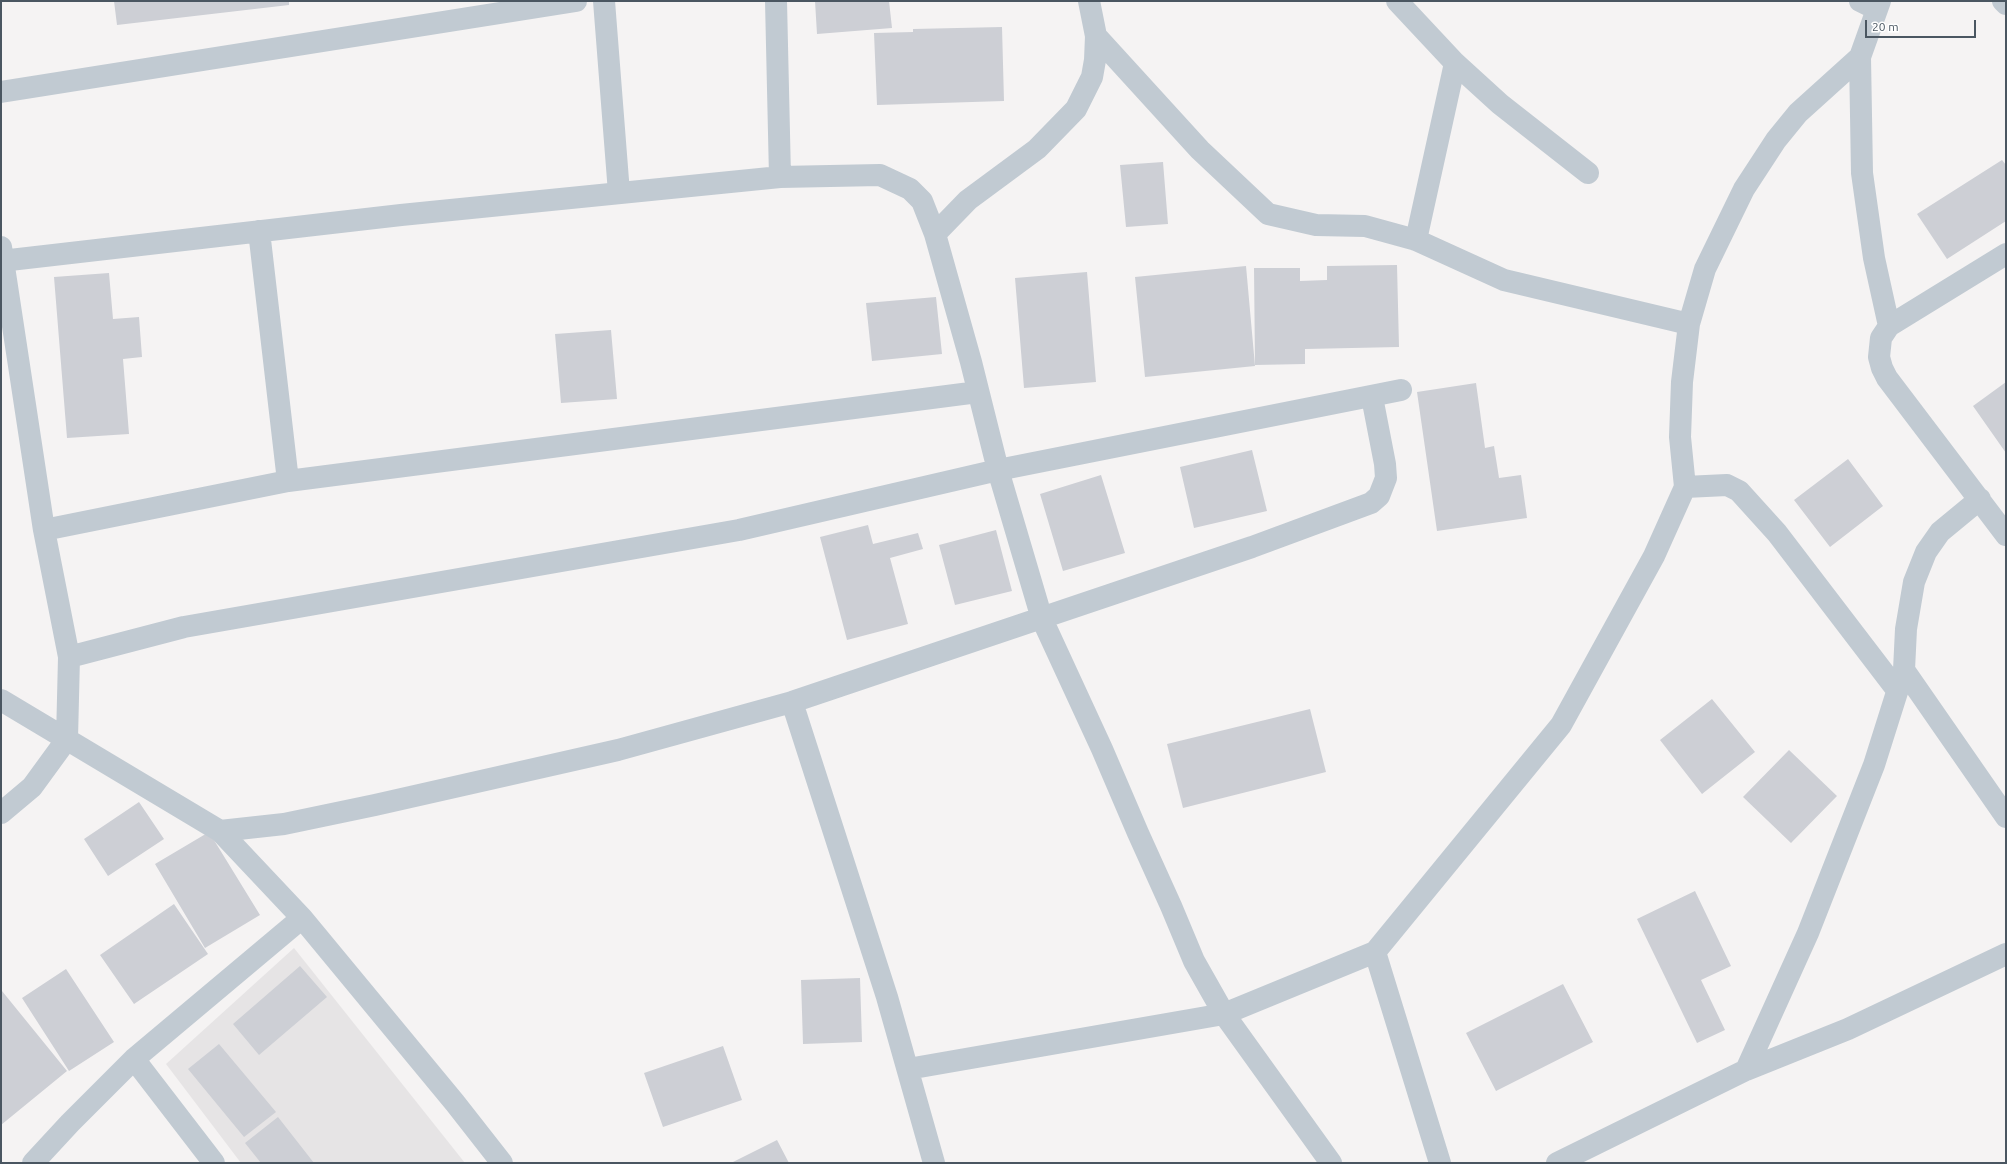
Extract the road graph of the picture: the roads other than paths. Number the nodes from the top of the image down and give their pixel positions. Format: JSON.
{"nodes":[{"id":1,"x":576,"y":1,"type":"edge"},
{"id":2,"x":604,"y":1,"type":"edge"},
{"id":3,"x":776,"y":1,"type":"edge"},
{"id":4,"x":1089,"y":1,"type":"edge"},
{"id":5,"x":1397,"y":1,"type":"edge"},
{"id":6,"x":2003,"y":1,"type":"edge"},
{"id":7,"x":1872,"y":4,"type":"edge"},
{"id":8,"x":2006,"y":4,"type":"edge"},
{"id":9,"x":1096,"y":36,"type":"junction"},
{"id":10,"x":1860,"y":57,"type":"junction"},
{"id":11,"x":1455,"y":63,"type":"junction"},
{"id":12,"x":1,"y":92,"type":"edge"},
{"id":13,"x":1588,"y":173,"type":"dead end"},
{"id":14,"x":780,"y":177,"type":"junction"},
{"id":15,"x":619,"y":193,"type":"junction"},
{"id":16,"x":259,"y":231,"type":"junction"},
{"id":17,"x":935,"y":234,"type":"junction"},
{"id":18,"x":1416,"y":240,"type":"junction"},
{"id":19,"x":2006,"y":254,"type":"edge"},
{"id":20,"x":2,"y":256,"type":"edge"},
{"id":21,"x":1689,"y":324,"type":"junction"},
{"id":22,"x":1889,"y":326,"type":"junction"},
{"id":23,"x":1401,"y":390,"type":"dead end"},
{"id":24,"x":978,"y":392,"type":"junction"},
{"id":25,"x":1372,"y":397,"type":"junction"},
{"id":26,"x":998,"y":470,"type":"junction"},
{"id":27,"x":288,"y":481,"type":"junction"},
{"id":28,"x":1685,"y":487,"type":"junction"},
{"id":29,"x":1980,"y":498,"type":"junction"},
{"id":30,"x":44,"y":530,"type":"junction"},
{"id":31,"x":2006,"y":534,"type":"edge"},
{"id":32,"x":1042,"y":619,"type":"junction"},
{"id":33,"x":69,"y":658,"type":"junction"},
{"id":34,"x":1904,"y":670,"type":"junction"},
{"id":35,"x":1897,"y":690,"type":"junction"},
{"id":36,"x":1,"y":700,"type":"edge"},
{"id":37,"x":792,"y":702,"type":"junction"},
{"id":38,"x":67,"y":739,"type":"junction"},
{"id":39,"x":1,"y":813,"type":"edge"},
{"id":40,"x":2006,"y":817,"type":"edge"},
{"id":41,"x":220,"y":831,"type":"junction"},
{"id":42,"x":302,"y":918,"type":"junction"},
{"id":43,"x":1375,"y":952,"type":"junction"},
{"id":44,"x":2006,"y":954,"type":"edge"},
{"id":45,"x":1224,"y":1014,"type":"junction"},
{"id":46,"x":134,"y":1059,"type":"junction"},
{"id":47,"x":908,"y":1069,"type":"junction"},
{"id":48,"x":1746,"y":1070,"type":"junction"},
{"id":49,"x":33,"y":1163,"type":"edge"},
{"id":50,"x":214,"y":1163,"type":"edge"},
{"id":51,"x":502,"y":1163,"type":"edge"},
{"id":52,"x":934,"y":1163,"type":"edge"},
{"id":53,"x":1331,"y":1163,"type":"edge"},
{"id":54,"x":1440,"y":1163,"type":"edge"},
{"id":55,"x":1557,"y":1163,"type":"edge"}],
"edges":[{"from":1,"to":12,"type":"street"},
{"from":2,"to":15,"type":"street"},
{"from":3,"to":14,"type":"street"},
{"from":4,"to":9,"type":"street"},
{"from":5,"to":11,"type":"street"},
{"from":6,"to":8,"type":"street"},
{"from":7,"to":10,"type":"street"},
{"from":9,"to":17,"type":"street"},
{"from":9,"to":18,"type":"street"},
{"from":10,"to":21,"type":"street"},
{"from":10,"to":22,"type":"street"},
{"from":11,"to":13,"type":"street"},
{"from":11,"to":18,"type":"street"},
{"from":14,"to":15,"type":"street"},
{"from":14,"to":17,"type":"street"},
{"from":15,"to":16,"type":"street"},
{"from":16,"to":20,"type":"street"},
{"from":16,"to":27,"type":"street"},
{"from":17,"to":24,"type":"street"},
{"from":18,"to":21,"type":"street"},
{"from":19,"to":22,"type":"street"},
{"from":20,"to":30,"type":"street"},
{"from":21,"to":28,"type":"street"},
{"from":22,"to":29,"type":"street"},
{"from":23,"to":25,"type":"street"},
{"from":24,"to":26,"type":"street"},
{"from":24,"to":27,"type":"street"},
{"from":25,"to":26,"type":"street"},
{"from":25,"to":32,"type":"street"},
{"from":26,"to":32,"type":"street"},
{"from":26,"to":33,"type":"street"},
{"from":27,"to":30,"type":"street"},
{"from":28,"to":35,"type":"street"},
{"from":28,"to":43,"type":"street"},
{"from":29,"to":31,"type":"street"},
{"from":29,"to":34,"type":"street"},
{"from":30,"to":33,"type":"street"},
{"from":32,"to":37,"type":"street"},
{"from":32,"to":45,"type":"street"},
{"from":33,"to":38,"type":"street"},
{"from":34,"to":35,"type":"street"},
{"from":34,"to":40,"type":"street"},
{"from":35,"to":48,"type":"street"},
{"from":36,"to":38,"type":"street"},
{"from":37,"to":41,"type":"street"},
{"from":37,"to":47,"type":"street"},
{"from":38,"to":39,"type":"street"},
{"from":38,"to":41,"type":"street"},
{"from":41,"to":42,"type":"street"},
{"from":42,"to":46,"type":"street"},
{"from":42,"to":51,"type":"street"},
{"from":43,"to":45,"type":"street"},
{"from":43,"to":54,"type":"street"},
{"from":44,"to":48,"type":"street"},
{"from":45,"to":47,"type":"street"},
{"from":45,"to":53,"type":"street"},
{"from":46,"to":49,"type":"street"},
{"from":46,"to":50,"type":"street"},
{"from":47,"to":52,"type":"street"},
{"from":48,"to":55,"type":"street"}]}
